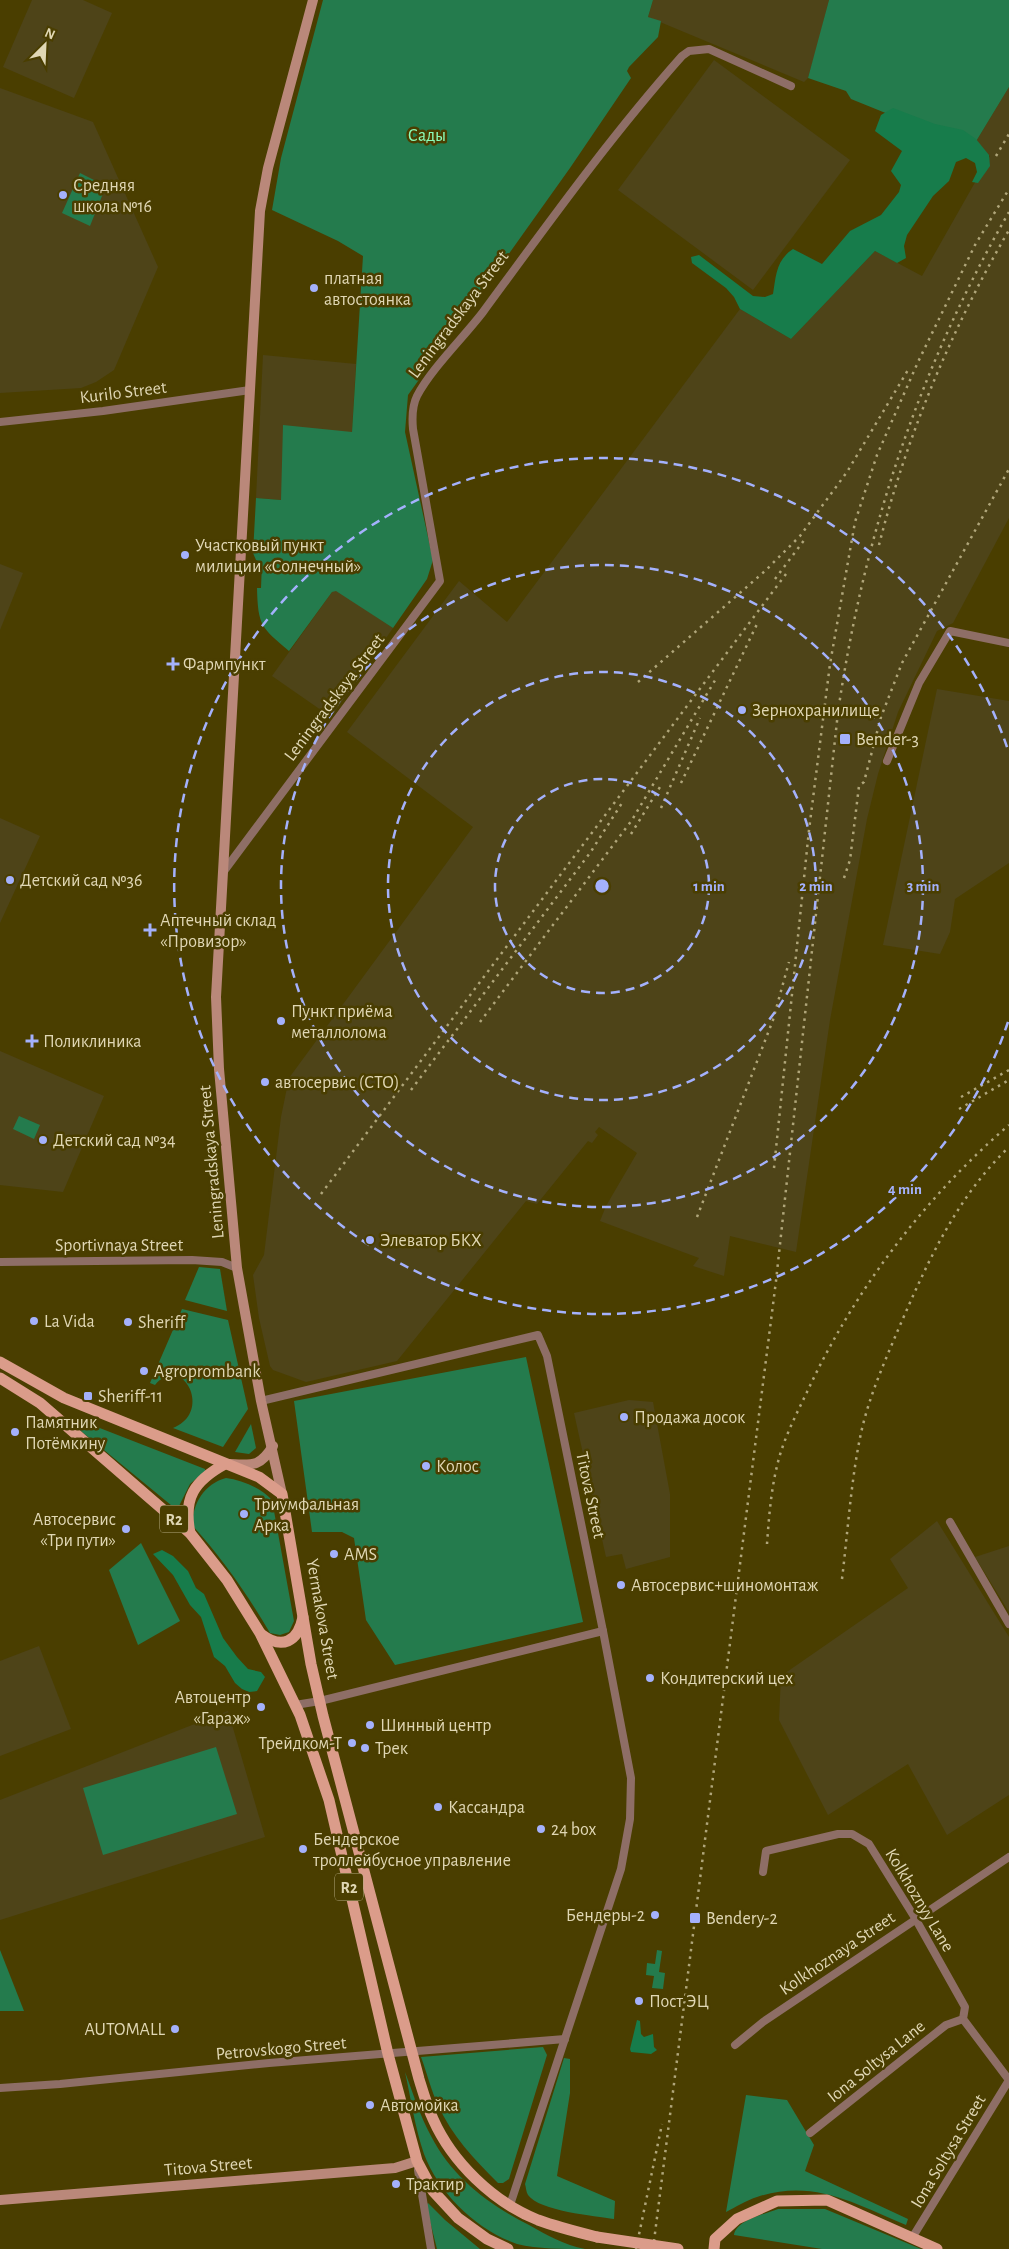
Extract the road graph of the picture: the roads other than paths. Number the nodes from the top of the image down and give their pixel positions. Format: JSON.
{"nodes":[{"id":1,"x":313,"y":0,"type":"edge"},
{"id":2,"x":791,"y":86,"type":"dead end"},
{"id":3,"x":250,"y":390,"type":"junction"},
{"id":4,"x":0,"y":422,"type":"edge"},
{"id":5,"x":1009,"y":643,"type":"edge"},
{"id":6,"x":887,"y":761,"type":"dead end"},
{"id":7,"x":224,"y":871,"type":"junction"},
{"id":8,"x":0,"y":1262,"type":"edge"},
{"id":9,"x":237,"y":1268,"type":"junction"},
{"id":10,"x":0,"y":1362,"type":"edge"},
{"id":11,"x":0,"y":1378,"type":"edge"},
{"id":12,"x":261,"y":1401,"type":"junction"},
{"id":13,"x":273,"y":1446,"type":"junction"},
{"id":14,"x":225,"y":1464,"type":"junction"},
{"id":15,"x":282,"y":1494,"type":"junction"},
{"id":16,"x":950,"y":1522,"type":"dead end"},
{"id":17,"x":190,"y":1533,"type":"junction"},
{"id":18,"x":304,"y":1612,"type":"junction"},
{"id":19,"x":1009,"y":1624,"type":"edge"},
{"id":20,"x":603,"y":1631,"type":"junction"},
{"id":21,"x":260,"y":1633,"type":"junction"},
{"id":22,"x":320,"y":1701,"type":"junction"},
{"id":23,"x":295,"y":1704,"type":"junction"},
{"id":24,"x":1009,"y":1857,"type":"edge"},
{"id":25,"x":763,"y":1872,"type":"dead end"},
{"id":26,"x":915,"y":1918,"type":"junction"},
{"id":27,"x":963,"y":2019,"type":"junction"},
{"id":28,"x":565,"y":2039,"type":"junction"},
{"id":29,"x":735,"y":2045,"type":"dead end"},
{"id":30,"x":411,"y":2052,"type":"junction"},
{"id":31,"x":388,"y":2054,"type":"junction"},
{"id":32,"x":1009,"y":2080,"type":"edge"},
{"id":33,"x":0,"y":2088,"type":"edge"},
{"id":34,"x":810,"y":2133,"type":"dead end"},
{"id":35,"x":417,"y":2161,"type":"junction"},
{"id":36,"x":0,"y":2200,"type":"edge"},
{"id":37,"x":510,"y":2205,"type":"junction"},
{"id":38,"x":912,"y":2238,"type":"junction"},
{"id":39,"x":431,"y":2249,"type":"edge"},
{"id":40,"x":508,"y":2249,"type":"edge"},
{"id":41,"x":678,"y":2249,"type":"edge"},
{"id":42,"x":714,"y":2249,"type":"edge"},
{"id":43,"x":937,"y":2249,"type":"edge"}],
"edges":[{"from":1,"to":3,"type":"street","name":"Leningradskaya Street"},
{"from":2,"to":7,"type":"street","name":"Leningradskaya Street"},
{"from":3,"to":4,"type":"street","name":"Kurilo Street"},
{"from":3,"to":7,"type":"street","name":"Leningradskaya Street"},
{"from":5,"to":6,"type":"street"},
{"from":7,"to":9,"type":"street","name":"Leningradskaya Street"},
{"from":8,"to":9,"type":"street","name":"Sportivnaya Street"},
{"from":9,"to":12,"type":"street","name":"Leningradskaya Street"},
{"from":10,"to":14,"type":"main road"},
{"from":11,"to":17,"type":"main road","number":"R2"},
{"from":12,"to":13,"type":"street","name":"Leningradskaya Street"},
{"from":12,"to":20,"type":"street","name":"Titova Street"},
{"from":13,"to":14,"type":"street"},
{"from":13,"to":15,"type":"street","name":"Leningradskaya Street"},
{"from":14,"to":15,"type":"main road"},
{"from":14,"to":17,"type":"main road"},
{"from":15,"to":18,"type":"main road","name":"Yermakova Street","number":"R2"},
{"from":16,"to":19,"type":"street"},
{"from":17,"to":21,"type":"main road","number":"R2"},
{"from":18,"to":21,"type":"main road"},
{"from":18,"to":22,"type":"main road","name":"Yermakova Street","number":"R2"},
{"from":20,"to":22,"type":"street"},
{"from":20,"to":28,"type":"street"},
{"from":21,"to":23,"type":"main road","number":"R2"},
{"from":22,"to":23,"type":"street"},
{"from":22,"to":30,"type":"main road","name":"Yermakova Street","number":"R2"},
{"from":23,"to":31,"type":"main road","number":"R2"},
{"from":24,"to":26,"type":"street","name":"Kolkhoznaya Street"},
{"from":25,"to":26,"type":"street","name":"Kolkhoznyy Lane"},
{"from":26,"to":27,"type":"street","name":"Kolkhoznyy Lane"},
{"from":26,"to":29,"type":"street","name":"Kolkhoznaya Street"},
{"from":27,"to":32,"type":"street","name":"Kolkhoznyy Lane"},
{"from":27,"to":34,"type":"street","name":"Iona Soltysa Lane"},
{"from":28,"to":30,"type":"street","name":"Petrovskogo Street"},
{"from":28,"to":37,"type":"street"},
{"from":30,"to":31,"type":"street","name":"Petrovskogo Street"},
{"from":30,"to":37,"type":"main road","number":"R2"},
{"from":31,"to":33,"type":"street","name":"Petrovskogo Street"},
{"from":31,"to":35,"type":"main road","number":"R2"},
{"from":32,"to":38,"type":"street","name":"Iona Soltysa Street"},
{"from":35,"to":36,"type":"street","name":"Titova Street"},
{"from":35,"to":39,"type":"street"},
{"from":35,"to":40,"type":"main road","number":"R2"},
{"from":37,"to":41,"type":"main road","number":"R2","bridge":true},
{"from":38,"to":42,"type":"main road"},
{"from":38,"to":43,"type":"main road"}]}
